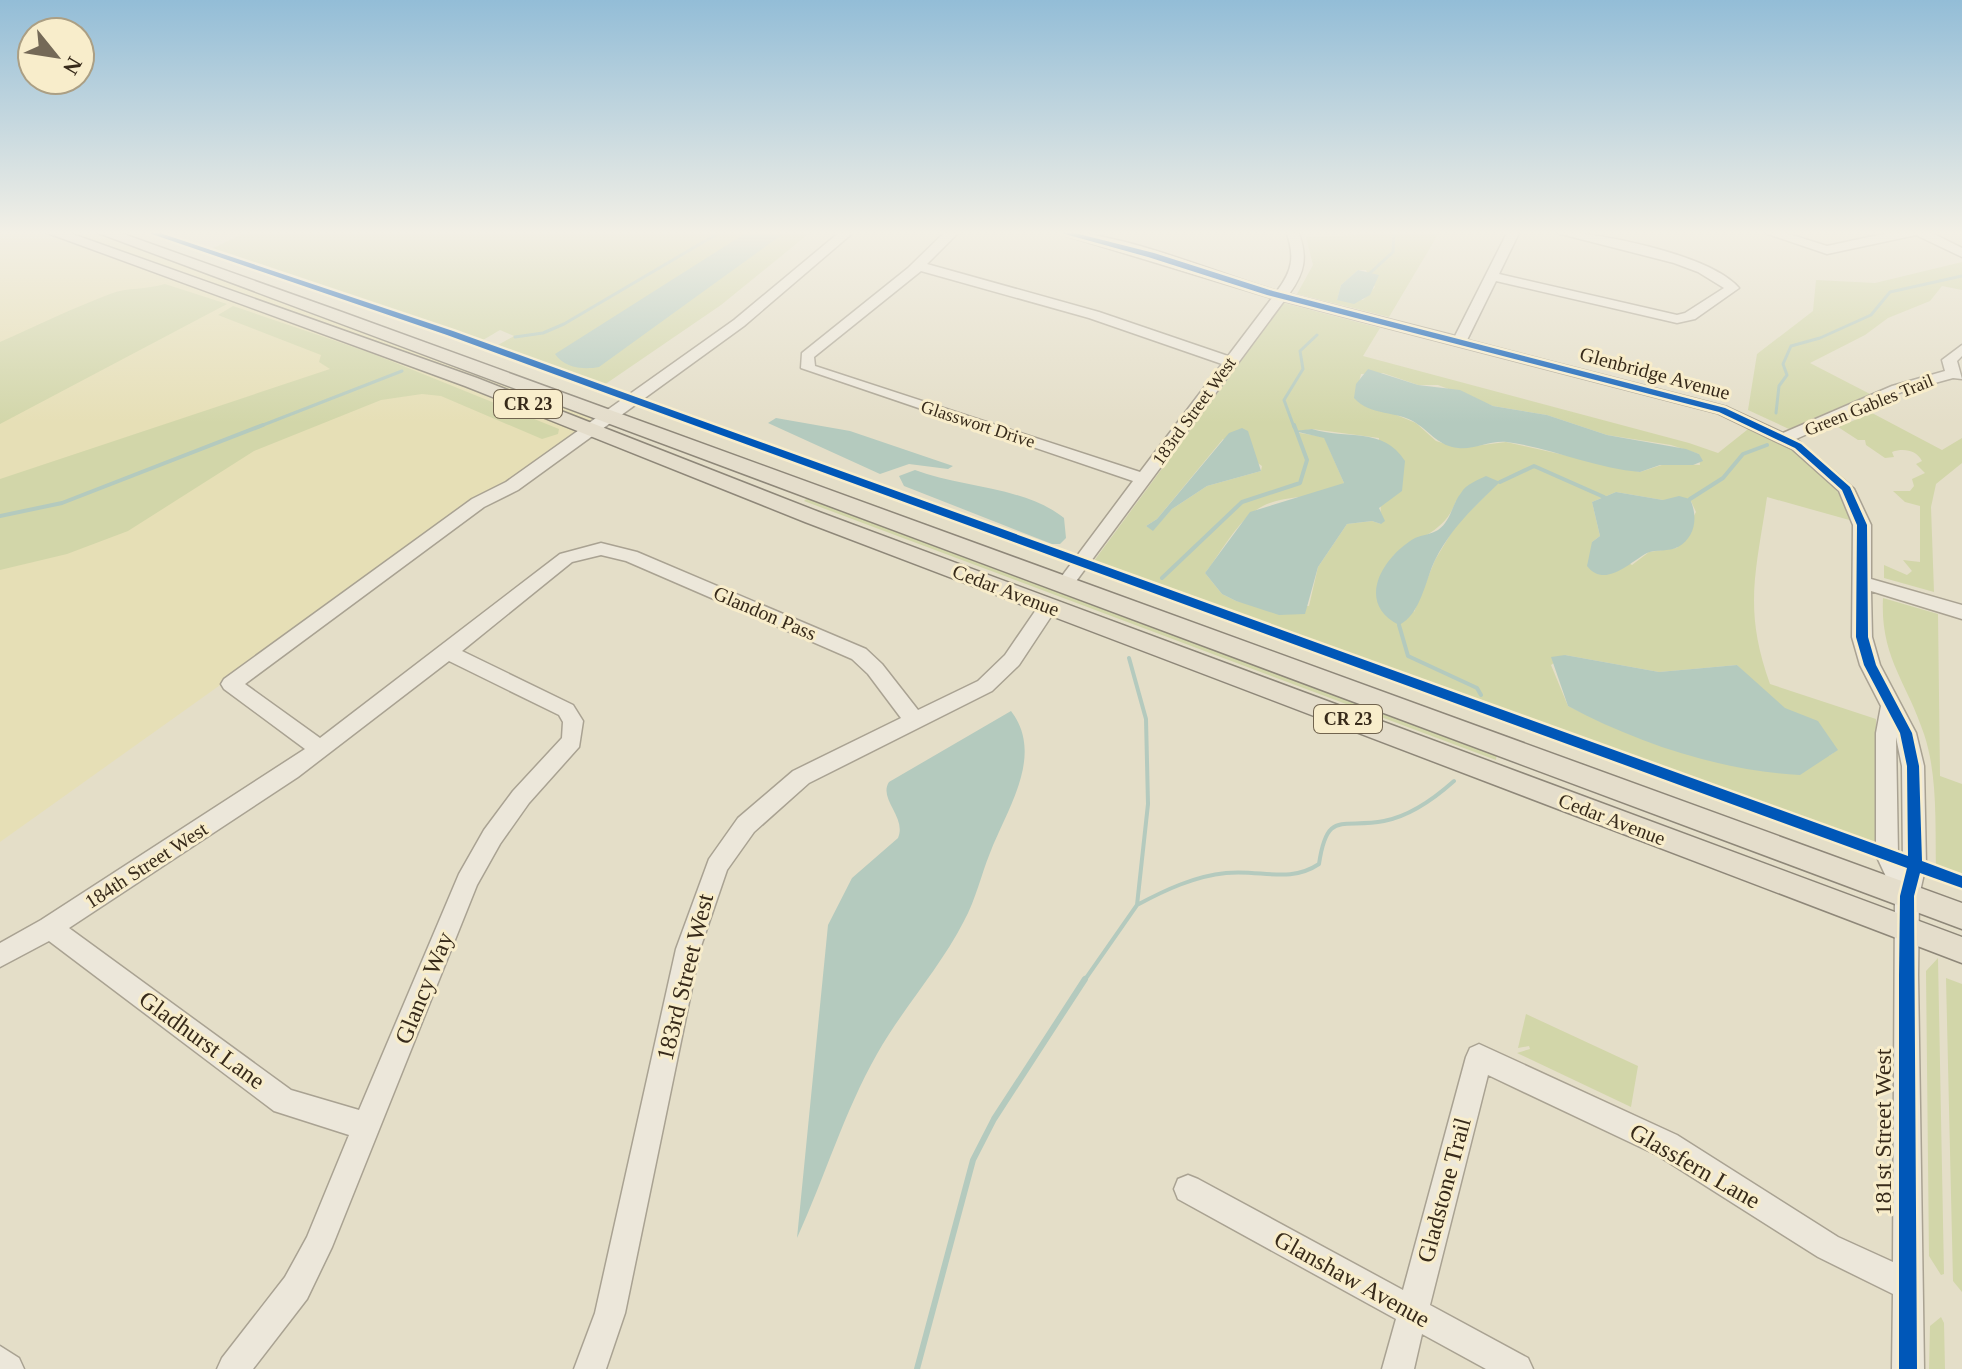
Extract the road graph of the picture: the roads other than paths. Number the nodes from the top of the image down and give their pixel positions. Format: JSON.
{"nodes":[{"id":1,"x":228,"y":295,"type":"edge"},
{"id":2,"x":267,"y":295,"type":"edge"},
{"id":3,"x":754,"y":295,"type":"edge"},
{"id":4,"x":773,"y":295,"type":"edge"},
{"id":5,"x":883,"y":295,"type":"edge"},
{"id":6,"x":1022,"y":295,"type":"edge"},
{"id":7,"x":1276,"y":295,"type":"edge"},
{"id":8,"x":1483,"y":295,"type":"edge"},
{"id":9,"x":1573,"y":295,"type":"edge"},
{"id":10,"x":1723,"y":295,"type":"edge"},
{"id":11,"x":1280,"y":296,"type":"junction"},
{"id":12,"x":1459,"y":342,"type":"junction"},
{"id":13,"x":1962,"y":349,"type":"edge"},
{"id":14,"x":1231,"y":362,"type":"junction"},
{"id":15,"x":1957,"y":374,"type":"edge"},
{"id":16,"x":594,"y":420,"type":"junction"},
{"id":17,"x":1785,"y":438,"type":"junction"},
{"id":18,"x":1144,"y":479,"type":"junction"},
{"id":19,"x":1861,"y":582,"type":"junction"},
{"id":20,"x":1057,"y":595,"type":"junction"},
{"id":21,"x":1962,"y":612,"type":"edge"},
{"id":22,"x":447,"y":652,"type":"junction"},
{"id":23,"x":1891,"y":707,"type":"junction"},
{"id":24,"x":915,"y":722,"type":"junction"},
{"id":25,"x":320,"y":749,"type":"junction"},
{"id":26,"x":1907,"y":896,"type":"junction"},
{"id":27,"x":1962,"y":916,"type":"edge"},
{"id":28,"x":50,"y":928,"type":"junction"},
{"id":29,"x":1906,"y":930,"type":"junction"},
{"id":30,"x":1962,"y":950,"type":"edge"},
{"id":31,"x":0,"y":956,"type":"edge"},
{"id":32,"x":1479,"y":1057,"type":"joint"},
{"id":33,"x":366,"y":1126,"type":"junction"},
{"id":34,"x":1188,"y":1189,"type":"dead end"},
{"id":35,"x":1905,"y":1284,"type":"junction"},
{"id":36,"x":1411,"y":1311,"type":"junction"},
{"id":37,"x":0,"y":1362,"type":"edge"},
{"id":38,"x":8,"y":1369,"type":"edge"},
{"id":39,"x":233,"y":1369,"type":"edge"},
{"id":40,"x":590,"y":1369,"type":"edge"},
{"id":41,"x":1398,"y":1369,"type":"edge"},
{"id":42,"x":1517,"y":1369,"type":"edge"},
{"id":43,"x":1908,"y":1369,"type":"edge"}],
"edges":[{"from":1,"to":16,"type":"main road","name":"Cedar Avenue","number":"CR 23"},
{"from":2,"to":16,"type":"main road","name":"Cedar Avenue","number":"CR 23"},
{"from":3,"to":16,"type":"street"},
{"from":4,"to":16,"type":"street"},
{"from":5,"to":18,"type":"street","name":"Glasswort Drive"},
{"from":6,"to":14,"type":"street"},
{"from":7,"to":11,"type":"street","name":"Glenbridge Avenue"},
{"from":8,"to":12,"type":"street"},
{"from":9,"to":10,"type":"street"},
{"from":11,"to":12,"type":"street","name":"Glenbridge Avenue"},
{"from":11,"to":14,"type":"street","name":"183rd Street West"},
{"from":12,"to":17,"type":"street","name":"Glenbridge Avenue"},
{"from":13,"to":15,"type":"street","name":"Green Gables Trail"},
{"from":14,"to":18,"type":"street","name":"183rd Street West"},
{"from":15,"to":17,"type":"street","name":"Green Gables Trail"},
{"from":16,"to":20,"type":"main road","name":"Cedar Avenue","number":"CR 23"},
{"from":16,"to":25,"type":"street"},
{"from":17,"to":19,"type":"street","name":"Glenbridge Avenue"},
{"from":18,"to":20,"type":"street","name":"183rd Street West"},
{"from":19,"to":21,"type":"street"},
{"from":19,"to":23,"type":"street","name":"Glenbridge Avenue"},
{"from":20,"to":24,"type":"street","name":"183rd Street West"},
{"from":20,"to":26,"type":"main road","name":"Cedar Avenue","number":"CR 23"},
{"from":20,"to":29,"type":"main road","name":"Cedar Avenue","number":"CR 23"},
{"from":22,"to":24,"type":"street","name":"Glandon Pass"},
{"from":22,"to":25,"type":"street"},
{"from":22,"to":33,"type":"street","name":"Glancy Way"},
{"from":23,"to":26,"type":"street"},
{"from":23,"to":26,"type":"street","name":"Glenbridge Avenue"},
{"from":24,"to":40,"type":"street","name":"183rd Street West"},
{"from":25,"to":28,"type":"street","name":"184th Street West"},
{"from":26,"to":27,"type":"main road","name":"Cedar Avenue","number":"CR 23"},
{"from":26,"to":29,"type":"street","name":"181st Street West"},
{"from":28,"to":31,"type":"street","name":"184th Street West"},
{"from":28,"to":33,"type":"street","name":"Gladhurst Lane"},
{"from":29,"to":30,"type":"main road","name":"Cedar Avenue","number":"CR 23"},
{"from":29,"to":35,"type":"street","name":"181st Street West"},
{"from":32,"to":35,"type":"street","name":"Glassfern Lane"},
{"from":32,"to":36,"type":"street","name":"Gladstone Trail"},
{"from":33,"to":39,"type":"street","name":"Glancy Way"},
{"from":34,"to":36,"type":"street","name":"Glanshaw Avenue"},
{"from":35,"to":43,"type":"street","name":"181st Street West"},
{"from":36,"to":41,"type":"street","name":"Gladstone Trail"},
{"from":36,"to":42,"type":"street","name":"Glanshaw Avenue"},
{"from":37,"to":38,"type":"street"}]}
